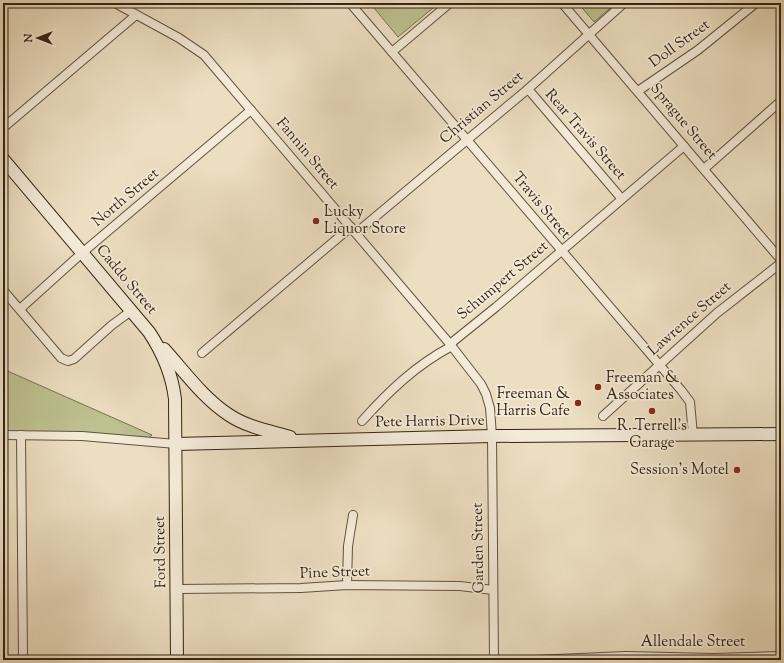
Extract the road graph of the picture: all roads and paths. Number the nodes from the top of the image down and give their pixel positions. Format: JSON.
{"nodes":[{"id":1,"x":115,"y":3,"type":"edge"},
{"id":2,"x":350,"y":3,"type":"edge"},
{"id":3,"x":450,"y":3,"type":"edge"},
{"id":4,"x":562,"y":3,"type":"edge"},
{"id":5,"x":624,"y":3,"type":"edge"},
{"id":6,"x":756,"y":3,"type":"edge"},
{"id":7,"x":136,"y":15,"type":"junction"},
{"id":8,"x":589,"y":34,"type":"junction"},
{"id":9,"x":392,"y":52,"type":"junction"},
{"id":10,"x":528,"y":89,"type":"junction"},
{"id":11,"x":638,"y":91,"type":"junction"},
{"id":12,"x":781,"y":101,"type":"edge"},
{"id":13,"x":251,"y":110,"type":"junction"},
{"id":14,"x":3,"y":128,"type":"edge"},
{"id":15,"x":466,"y":139,"type":"junction"},
{"id":16,"x":684,"y":146,"type":"junction"},
{"id":17,"x":3,"y":159,"type":"edge"},
{"id":18,"x":704,"y":169,"type":"junction"},
{"id":19,"x":621,"y":198,"type":"junction"},
{"id":20,"x":353,"y":230,"type":"junction"},
{"id":21,"x":560,"y":251,"type":"junction"},
{"id":22,"x":82,"y":252,"type":"junction"},
{"id":23,"x":781,"y":260,"type":"edge"},
{"id":24,"x":781,"y":263,"type":"edge"},
{"id":25,"x":3,"y":290,"type":"edge"},
{"id":26,"x":20,"y":309,"type":"junction"},
{"id":27,"x":131,"y":311,"type":"junction"},
{"id":28,"x":149,"y":332,"type":"junction"},
{"id":29,"x":451,"y":345,"type":"junction"},
{"id":30,"x":202,"y":353,"type":"dead end"},
{"id":31,"x":658,"y":366,"type":"junction"},
{"id":32,"x":603,"y":416,"type":"dead end"},
{"id":33,"x":362,"y":421,"type":"dead end"},
{"id":34,"x":781,"y":434,"type":"edge"},
{"id":35,"x":3,"y":435,"type":"edge"},
{"id":36,"x":22,"y":435,"type":"junction"},
{"id":37,"x":693,"y":435,"type":"junction"},
{"id":38,"x":492,"y":436,"type":"junction"},
{"id":39,"x":306,"y":441,"type":"junction"},
{"id":40,"x":176,"y":444,"type":"junction"},
{"id":41,"x":353,"y":515,"type":"dead end"},
{"id":42,"x":347,"y":585,"type":"junction"},
{"id":43,"x":178,"y":589,"type":"junction"},
{"id":44,"x":493,"y":590,"type":"junction"},
{"id":45,"x":781,"y":656,"type":"edge"},
{"id":46,"x":23,"y":660,"type":"edge"},
{"id":47,"x":177,"y":660,"type":"edge"},
{"id":48,"x":494,"y":660,"type":"edge"},
{"id":49,"x":534,"y":660,"type":"edge"}],
"edges":[{"from":1,"to":7,"type":"street","name":"Fannin Street"},
{"from":2,"to":9,"type":"street","name":"Travis Street"},
{"from":3,"to":9,"type":"street"},
{"from":4,"to":8,"type":"street","name":"Sprague Street"},
{"from":5,"to":8,"type":"street","name":"Christian Street"},
{"from":6,"to":11,"type":"street","name":"Doll Street"},
{"from":7,"to":13,"type":"street","name":"Fannin Street"},
{"from":7,"to":14,"type":"street"},
{"from":8,"to":10,"type":"street","name":"Christian Street"},
{"from":8,"to":11,"type":"street","name":"Sprague Street"},
{"from":9,"to":15,"type":"street","name":"Travis Street"},
{"from":10,"to":15,"type":"street","name":"Christian Street"},
{"from":10,"to":19,"type":"street","name":"Rear Travis Street"},
{"from":11,"to":16,"type":"street","name":"Sprague Street"},
{"from":12,"to":18,"type":"street"},
{"from":13,"to":20,"type":"street","name":"Fannin Street"},
{"from":13,"to":22,"type":"street","name":"North Street"},
{"from":15,"to":20,"type":"street","name":"Christian Street"},
{"from":15,"to":21,"type":"street","name":"Travis Street"},
{"from":16,"to":18,"type":"street","name":"Sprague Street"},
{"from":16,"to":19,"type":"street","name":"Schumpert Street"},
{"from":17,"to":22,"type":"main road","name":"Caddo Street"},
{"from":18,"to":23,"type":"street","name":"Sprague Street"},
{"from":19,"to":21,"type":"street","name":"Schumpert Street"},
{"from":20,"to":29,"type":"street","name":"Fannin Street"},
{"from":20,"to":30,"type":"street","name":"Christian Street"},
{"from":21,"to":29,"type":"street","name":"Schumpert Street"},
{"from":21,"to":31,"type":"street","name":"Travis Street"},
{"from":22,"to":26,"type":"street","name":"North Street"},
{"from":22,"to":27,"type":"main road","name":"Caddo Street"},
{"from":24,"to":31,"type":"street","name":"Lawrence Street"},
{"from":25,"to":26,"type":"street"},
{"from":26,"to":27,"type":"street"},
{"from":27,"to":28,"type":"main road","name":"Caddo Street"},
{"from":28,"to":39,"type":"main road"},
{"from":28,"to":40,"type":"main road","name":"Caddo Street"},
{"from":29,"to":33,"type":"street","name":"Schumpert Street"},
{"from":29,"to":38,"type":"street","name":"Fannin Street"},
{"from":31,"to":32,"type":"street","name":"Lawrence Street"},
{"from":31,"to":37,"type":"street","name":"Travis Street"},
{"from":34,"to":37,"type":"main road","name":"Pete Harris Drive"},
{"from":35,"to":36,"type":"street"},
{"from":36,"to":40,"type":"street"},
{"from":36,"to":46,"type":"street"},
{"from":37,"to":38,"type":"main road","name":"Pete Harris Drive"},
{"from":38,"to":39,"type":"main road","name":"Pete Harris Drive"},
{"from":38,"to":44,"type":"street","name":"Garden Street"},
{"from":39,"to":40,"type":"main road","name":"Pete Harris Drive"},
{"from":40,"to":43,"type":"main road","name":"Ford Street"},
{"from":41,"to":42,"type":"street"},
{"from":42,"to":43,"type":"street","name":"Pine Street"},
{"from":42,"to":44,"type":"street","name":"Pine Street"},
{"from":43,"to":47,"type":"main road","name":"Ford Street"},
{"from":44,"to":48,"type":"street","name":"Garden Street"},
{"from":45,"to":49,"type":"street","name":"Allendale Street"}]}
